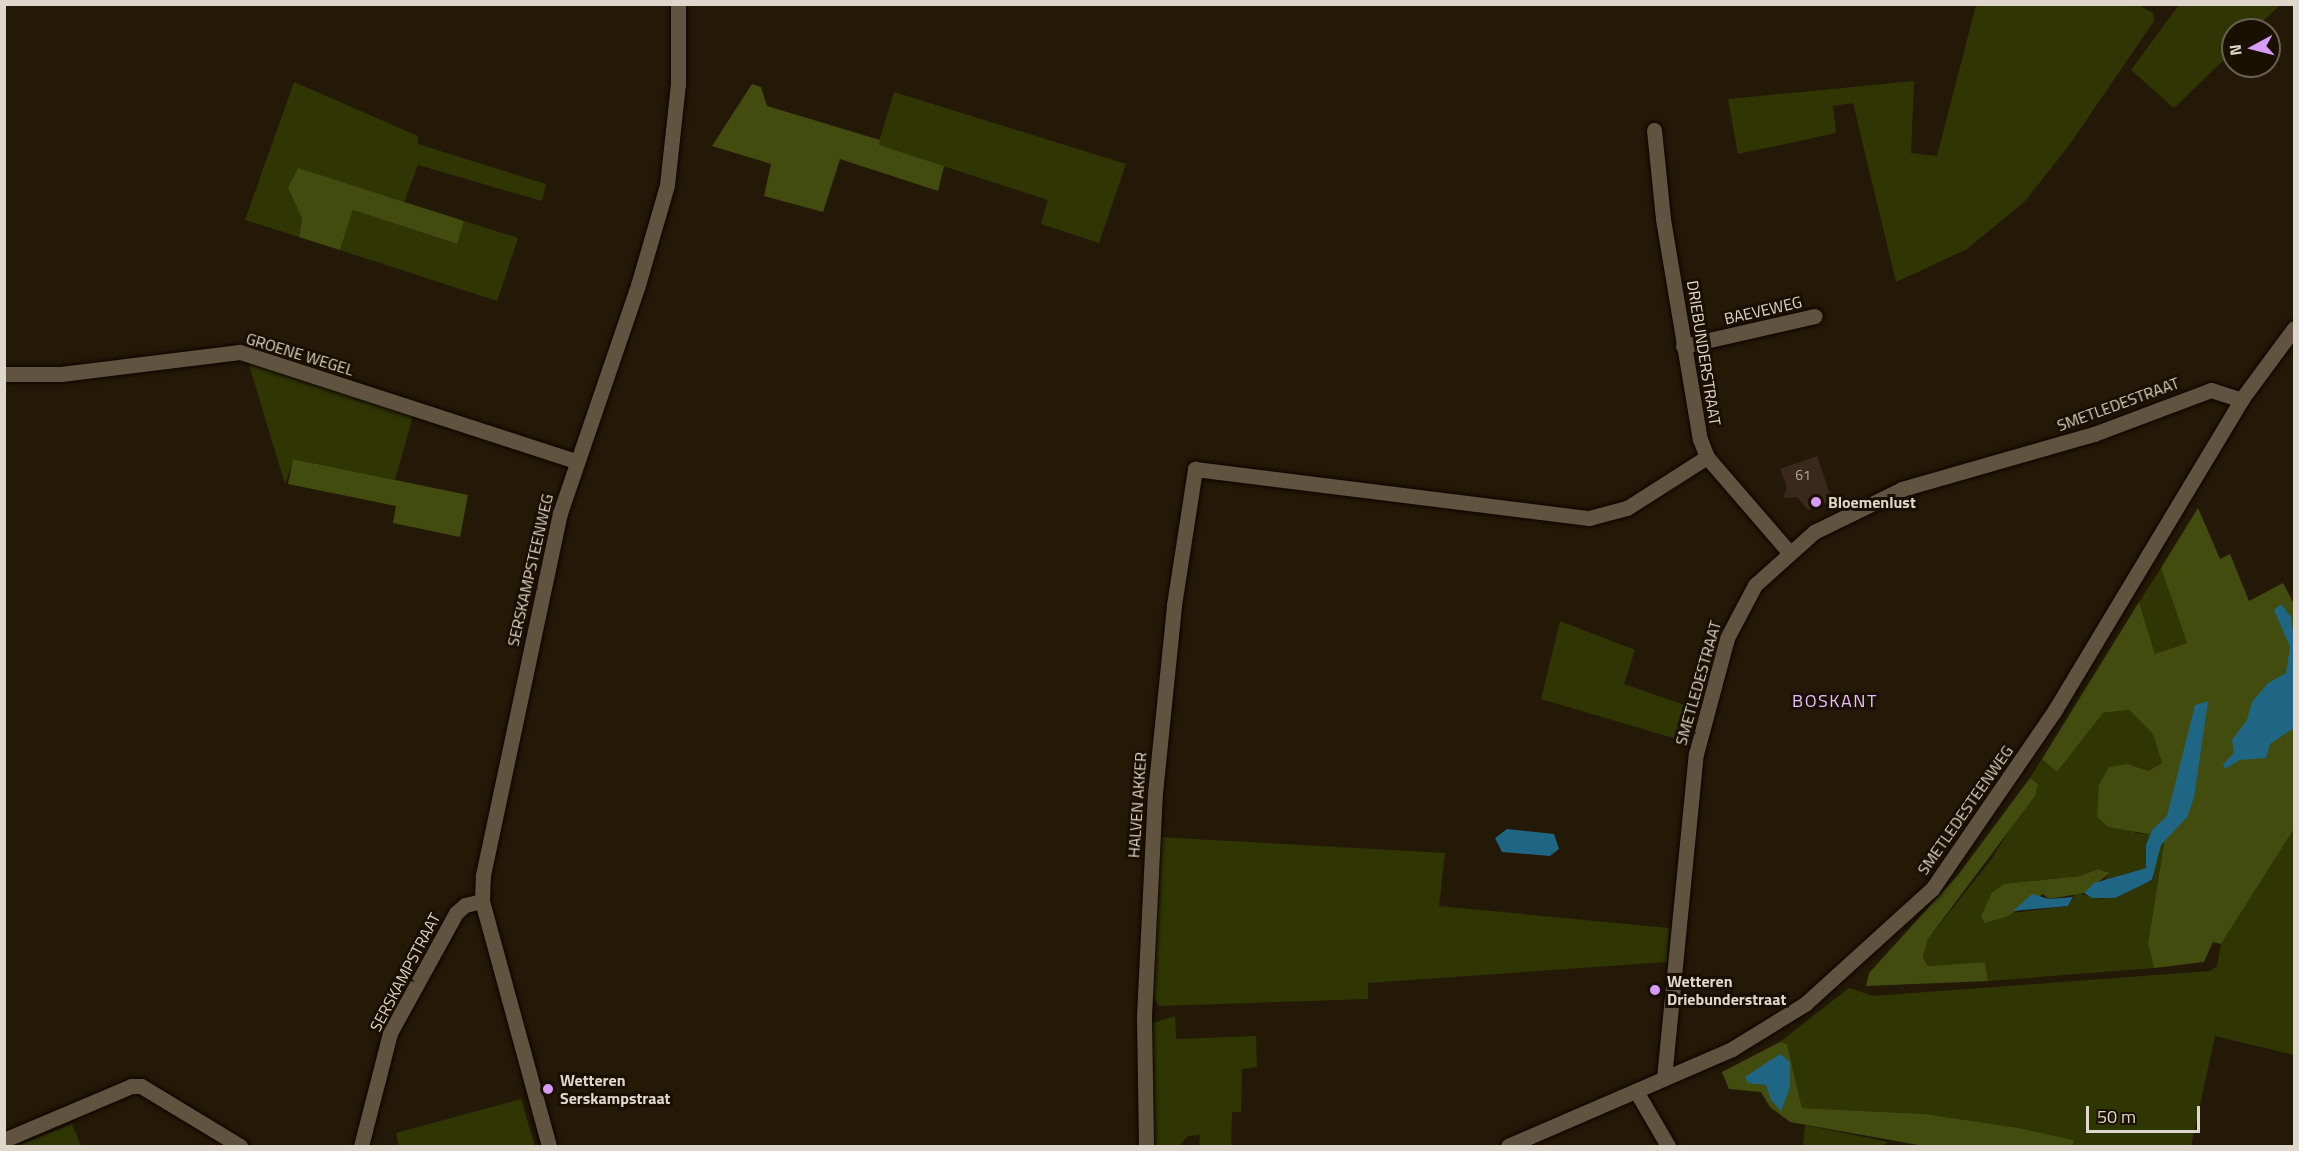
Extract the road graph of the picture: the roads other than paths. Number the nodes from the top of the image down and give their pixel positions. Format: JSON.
{"nodes":[{"id":1,"x":678,"y":4,"type":"edge"},
{"id":2,"x":1654,"y":130,"type":"dead end"},
{"id":3,"x":1815,"y":316,"type":"dead end"},
{"id":4,"x":2295,"y":328,"type":"edge"},
{"id":5,"x":1683,"y":345,"type":"junction"},
{"id":6,"x":4,"y":374,"type":"edge"},
{"id":7,"x":2241,"y":400,"type":"junction"},
{"id":8,"x":1707,"y":457,"type":"junction"},
{"id":9,"x":576,"y":461,"type":"junction"},
{"id":10,"x":1788,"y":551,"type":"junction"},
{"id":11,"x":482,"y":901,"type":"junction"},
{"id":12,"x":1664,"y":1078,"type":"junction"},
{"id":13,"x":1636,"y":1090,"type":"junction"},
{"id":14,"x":4,"y":1140,"type":"edge"},
{"id":15,"x":240,"y":1146,"type":"edge"},
{"id":16,"x":361,"y":1146,"type":"edge"},
{"id":17,"x":549,"y":1146,"type":"edge"},
{"id":18,"x":1146,"y":1146,"type":"edge"},
{"id":19,"x":1508,"y":1146,"type":"edge"},
{"id":20,"x":1668,"y":1146,"type":"edge"}],
"edges":[{"from":1,"to":9,"type":"street","name":"SERSKAMPSTEENWEG"},
{"from":2,"to":5,"type":"street","name":"DRIEBUNDERSTRAAT"},
{"from":3,"to":5,"type":"street","name":"BAEVEWEG"},
{"from":4,"to":7,"type":"street","name":"SMETLEDESTEENWEG"},
{"from":5,"to":8,"type":"street","name":"DRIEBUNDERSTRAAT"},
{"from":6,"to":9,"type":"street","name":"GROENE WEGEL"},
{"from":7,"to":10,"type":"street","name":"SMETLEDESTRAAT"},
{"from":7,"to":12,"type":"street","name":"SMETLEDESTEENWEG"},
{"from":8,"to":10,"type":"street","name":"DRIEBUNDERSTRAAT"},
{"from":8,"to":18,"type":"street","name":"HALVEN AKKER"},
{"from":9,"to":11,"type":"street","name":"SERSKAMPSTEENWEG"},
{"from":10,"to":12,"type":"street","name":"SMETLEDESTRAAT"},
{"from":11,"to":16,"type":"street","name":"SERSKAMPSTRAAT"},
{"from":11,"to":17,"type":"street","name":"SERSKAMPSTEENWEG"},
{"from":12,"to":13,"type":"street","name":"SMETLEDESTEENWEG"},
{"from":13,"to":19,"type":"street","name":"SMETLEDESTEENWEG"},
{"from":13,"to":20,"type":"street"},
{"from":14,"to":15,"type":"street"}]}
